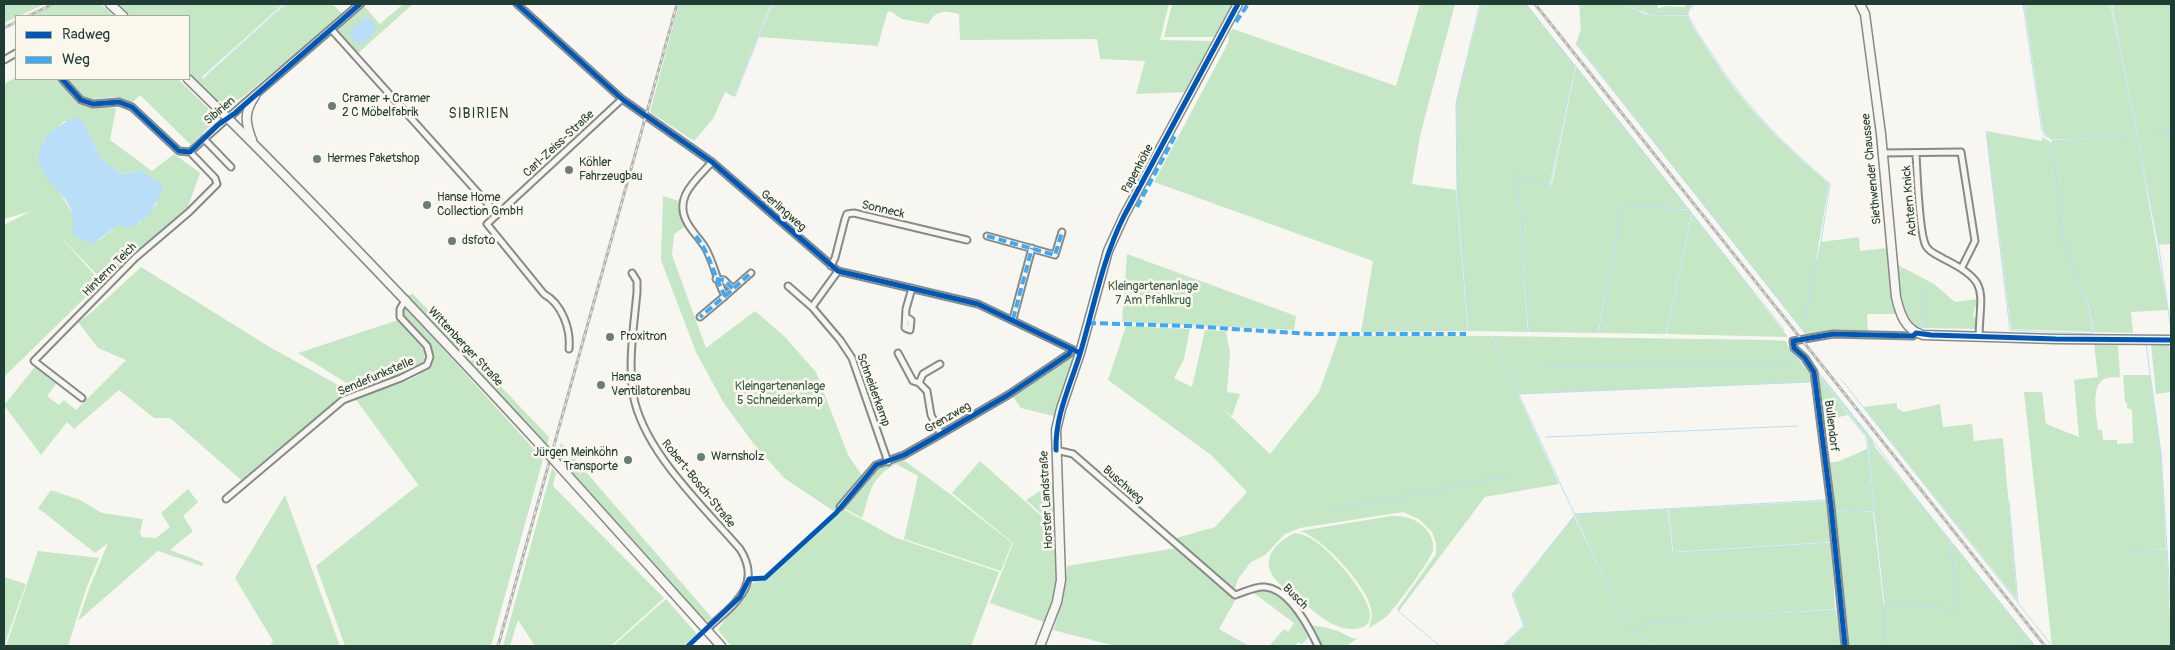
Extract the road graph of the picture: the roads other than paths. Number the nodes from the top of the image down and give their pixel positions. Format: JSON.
{"nodes":[{"id":1,"x":110,"y":4,"type":"edge"},
{"id":2,"x":360,"y":4,"type":"edge"},
{"id":3,"x":517,"y":4,"type":"edge"},
{"id":4,"x":1238,"y":4,"type":"edge"},
{"id":5,"x":1860,"y":4,"type":"edge"},
{"id":6,"x":122,"y":15,"type":"edge"},
{"id":7,"x":331,"y":30,"type":"junction"},
{"id":8,"x":15,"y":54,"type":"edge"},
{"id":9,"x":4,"y":60,"type":"edge"},
{"id":10,"x":63,"y":80,"type":"edge"},
{"id":11,"x":189,"y":80,"type":"edge"},
{"id":12,"x":255,"y":96,"type":"junction"},
{"id":13,"x":622,"y":98,"type":"junction"},
{"id":14,"x":228,"y":118,"type":"junction"},
{"id":15,"x":204,"y":139,"type":"junction"},
{"id":16,"x":254,"y":144,"type":"junction"},
{"id":17,"x":190,"y":152,"type":"junction"},
{"id":18,"x":1882,"y":153,"type":"junction"},
{"id":19,"x":1916,"y":154,"type":"junction"},
{"id":20,"x":712,"y":162,"type":"junction"},
{"id":21,"x":231,"y":167,"type":"dead end"},
{"id":22,"x":497,"y":214,"type":"junction"},
{"id":23,"x":1062,"y":232,"type":"dead end"},
{"id":24,"x":987,"y":236,"type":"dead end"},
{"id":25,"x":966,"y":240,"type":"dead end"},
{"id":26,"x":1032,"y":248,"type":"junction"},
{"id":27,"x":831,"y":266,"type":"junction"},
{"id":28,"x":1962,"y":267,"type":"junction"},
{"id":29,"x":838,"y":271,"type":"junction"},
{"id":30,"x":632,"y":273,"type":"dead end"},
{"id":31,"x":751,"y":273,"type":"dead end"},
{"id":32,"x":716,"y":279,"type":"junction"},
{"id":33,"x":788,"y":286,"type":"dead end"},
{"id":34,"x":912,"y":288,"type":"junction"},
{"id":35,"x":734,"y":289,"type":"junction"},
{"id":36,"x":725,"y":296,"type":"junction"},
{"id":37,"x":406,"y":299,"type":"junction"},
{"id":38,"x":812,"y":307,"type":"junction"},
{"id":39,"x":700,"y":317,"type":"dead end"},
{"id":40,"x":906,"y":318,"type":"dead end"},
{"id":41,"x":1013,"y":319,"type":"junction"},
{"id":42,"x":1912,"y":329,"type":"junction"},
{"id":43,"x":1904,"y":336,"type":"junction"},
{"id":44,"x":1978,"y":337,"type":"junction"},
{"id":45,"x":2171,"y":340,"type":"edge"},
{"id":46,"x":570,"y":349,"type":"dead end"},
{"id":47,"x":1071,"y":350,"type":"junction"},
{"id":48,"x":898,"y":353,"type":"dead end"},
{"id":49,"x":1080,"y":353,"type":"junction"},
{"id":50,"x":940,"y":364,"type":"dead end"},
{"id":51,"x":919,"y":383,"type":"junction"},
{"id":52,"x":82,"y":398,"type":"dead end"},
{"id":53,"x":941,"y":434,"type":"junction"},
{"id":54,"x":1056,"y":450,"type":"junction"},
{"id":55,"x":888,"y":462,"type":"junction"},
{"id":56,"x":226,"y":499,"type":"dead end"},
{"id":57,"x":840,"y":507,"type":"dead end"},
{"id":58,"x":1174,"y":542,"type":"joint"},
{"id":59,"x":706,"y":630,"type":"junction"},
{"id":60,"x":718,"y":643,"type":"edge"},
{"id":61,"x":1040,"y":646,"type":"edge"},
{"id":62,"x":1318,"y":646,"type":"edge"},
{"id":63,"x":1845,"y":646,"type":"edge"}],
"edges":[{"from":1,"to":6,"type":"main road"},
{"from":2,"to":7,"type":"street","name":"Sibirien"},
{"from":3,"to":13,"type":"street","name":"Gerlingweg"},
{"from":4,"to":49,"type":"main road","name":"Papenhöhe"},
{"from":5,"to":18,"type":"main road","name":"Siethwender Chaussee"},
{"from":7,"to":12,"type":"street","name":"Sibirien"},
{"from":7,"to":22,"type":"street"},
{"from":8,"to":9,"type":"street"},
{"from":10,"to":17,"type":"street"},
{"from":11,"to":14,"type":"main road","name":"Wittenberger Straße"},
{"from":12,"to":14,"type":"street","name":"Sibirien"},
{"from":12,"to":16,"type":"main road"},
{"from":13,"to":20,"type":"street","name":"Gerlingweg"},
{"from":13,"to":22,"type":"street","name":"Carl-Zeiss-Straße"},
{"from":14,"to":15,"type":"street","name":"Sibirien"},
{"from":14,"to":16,"type":"main road","name":"Wittenberger Straße"},
{"from":15,"to":17,"type":"street","name":"Sibirien"},
{"from":15,"to":21,"type":"street"},
{"from":16,"to":37,"type":"main road","name":"Wittenberger Straße"},
{"from":17,"to":52,"type":"street","name":"Hinterm Teich"},
{"from":18,"to":19,"type":"street"},
{"from":18,"to":42,"type":"main road","name":"Siethwender Chaussee"},
{"from":19,"to":28,"type":"street","name":"Achtern Knick"},
{"from":19,"to":28,"type":"street"},
{"from":20,"to":27,"type":"street","name":"Gerlingweg"},
{"from":20,"to":32,"type":"street"},
{"from":22,"to":46,"type":"street","name":"Carl-Zeiss-Straße"},
{"from":23,"to":26,"type":"street"},
{"from":24,"to":26,"type":"street"},
{"from":25,"to":27,"type":"street","name":"Sonneck"},
{"from":26,"to":41,"type":"street"},
{"from":27,"to":29,"type":"street","name":"Gerlingweg"},
{"from":28,"to":44,"type":"street","name":"Achtern Knick"},
{"from":29,"to":34,"type":"street","name":"Gerlingweg"},
{"from":29,"to":38,"type":"street"},
{"from":30,"to":59,"type":"street","name":"Robert-Bosch-Straße"},
{"from":31,"to":35,"type":"street"},
{"from":32,"to":35,"type":"street"},
{"from":32,"to":36,"type":"street"},
{"from":33,"to":38,"type":"street","name":"Schneiderkamp"},
{"from":34,"to":40,"type":"street"},
{"from":34,"to":41,"type":"street","name":"Gerlingweg"},
{"from":35,"to":36,"type":"street"},
{"from":36,"to":39,"type":"street"},
{"from":37,"to":56,"type":"street","name":"Sendefunkstelle"},
{"from":37,"to":59,"type":"main road","name":"Wittenberger Straße","bridge":true},
{"from":38,"to":55,"type":"street","name":"Schneiderkamp"},
{"from":41,"to":47,"type":"street","name":"Gerlingweg"},
{"from":42,"to":43,"type":"street"},
{"from":42,"to":43,"type":"street","name":"Bullendorf"},
{"from":42,"to":44,"type":"main road","name":"Bullendorf"},
{"from":43,"to":63,"type":"street","name":"Bullendorf"},
{"from":44,"to":45,"type":"main road","name":"Bullendorf"},
{"from":47,"to":49,"type":"street","name":"Gerlingweg"},
{"from":47,"to":53,"type":"street","name":"Grenzweg"},
{"from":48,"to":51,"type":"street"},
{"from":49,"to":54,"type":"main road","name":"Horster Landstraße"},
{"from":50,"to":51,"type":"street"},
{"from":51,"to":53,"type":"street"},
{"from":53,"to":55,"type":"street","name":"Grenzweg"},
{"from":54,"to":58,"type":"street","name":"Buschweg"},
{"from":54,"to":61,"type":"main road","name":"Horster Landstraße"},
{"from":55,"to":57,"type":"street","name":"Grenzweg"},
{"from":58,"to":62,"type":"street","name":"Busch"},
{"from":59,"to":60,"type":"main road","name":"Wittenberger Straße"}]}
